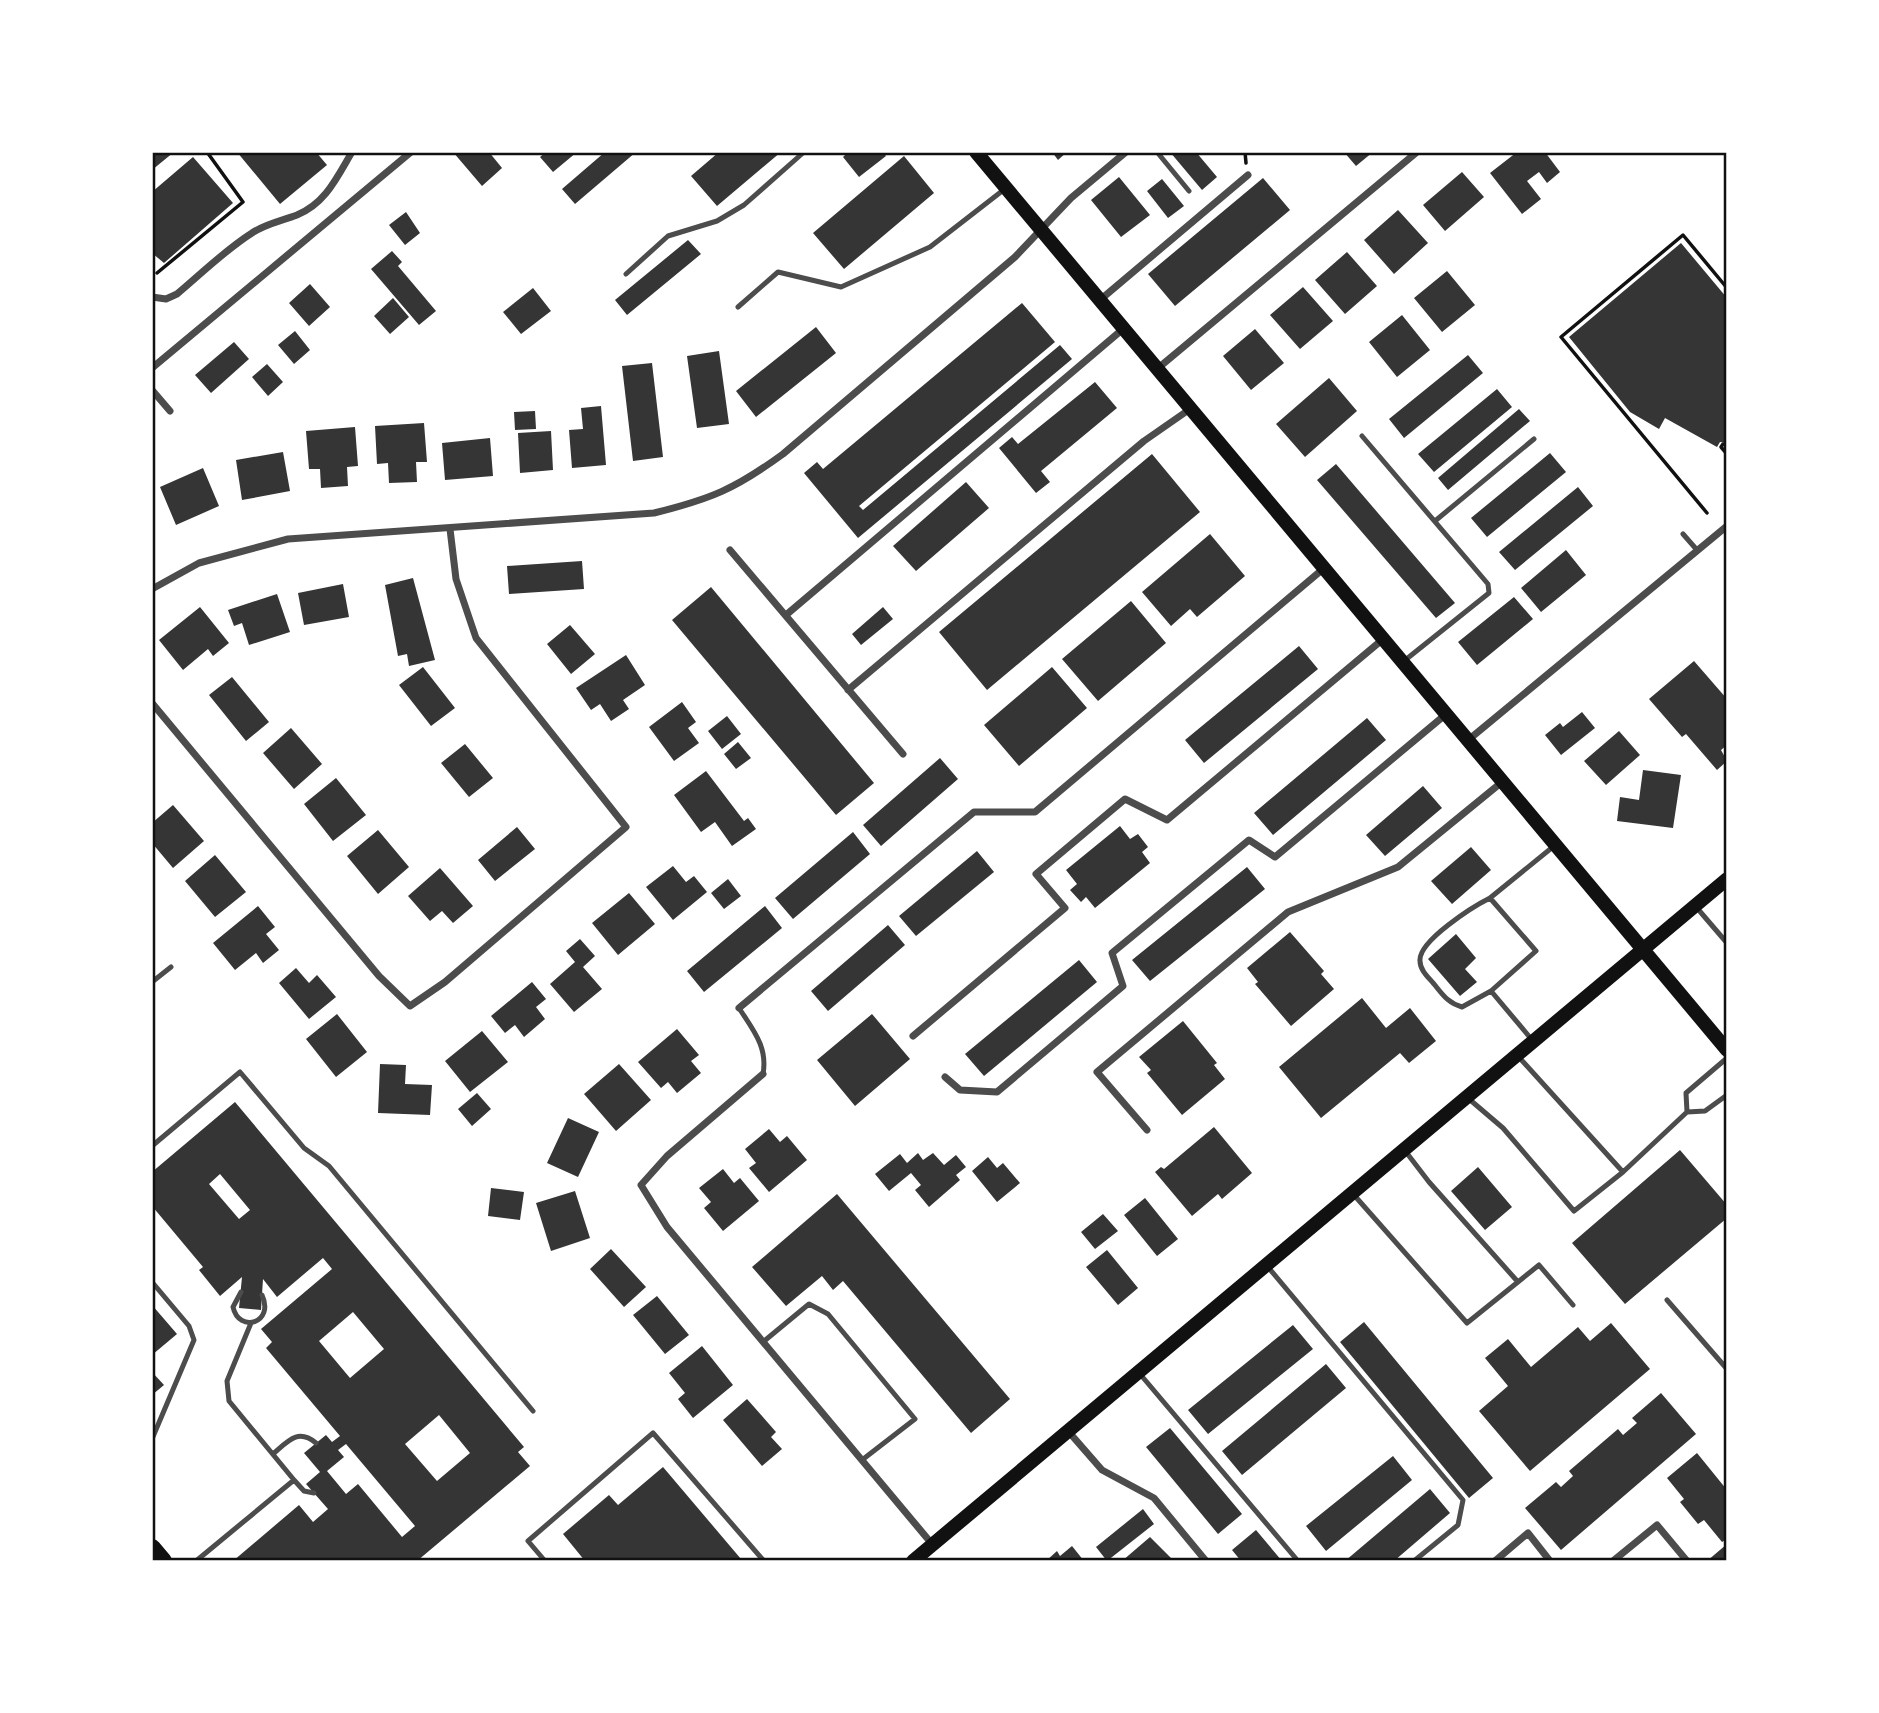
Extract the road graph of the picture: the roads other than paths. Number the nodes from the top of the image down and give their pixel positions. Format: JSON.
{"nodes":[{"id":1,"x":352,"y":152,"type":"edge"},
{"id":2,"x":411,"y":152,"type":"edge"},
{"id":3,"x":804,"y":152,"type":"edge"},
{"id":4,"x":976,"y":152,"type":"edge"},
{"id":5,"x":1126,"y":152,"type":"edge"},
{"id":6,"x":1157,"y":152,"type":"edge"},
{"id":7,"x":1418,"y":152,"type":"edge"},
{"id":8,"x":1248,"y":176,"type":"dead end"},
{"id":9,"x":1006,"y":188,"type":"junction"},
{"id":10,"x":1189,"y":191,"type":"dead end"},
{"id":11,"x":1042,"y":230,"type":"junction"},
{"id":12,"x":626,"y":274,"type":"dead end"},
{"id":13,"x":154,"y":298,"type":"edge"},
{"id":14,"x":1100,"y":300,"type":"junction"},
{"id":15,"x":738,"y":307,"type":"dead end"},
{"id":16,"x":1124,"y":328,"type":"junction"},
{"id":17,"x":152,"y":368,"type":"edge"},
{"id":18,"x":1157,"y":369,"type":"junction"},
{"id":19,"x":152,"y":390,"type":"edge"},
{"id":20,"x":1190,"y":409,"type":"junction"},
{"id":21,"x":170,"y":411,"type":"dead end"},
{"id":22,"x":1362,"y":436,"type":"dead end"},
{"id":23,"x":1534,"y":439,"type":"dead end"},
{"id":24,"x":1435,"y":522,"type":"junction"},
{"id":25,"x":1727,"y":526,"type":"edge"},
{"id":26,"x":450,"y":529,"type":"junction"},
{"id":27,"x":1683,"y":534,"type":"dead end"},
{"id":28,"x":730,"y":550,"type":"dead end"},
{"id":29,"x":1697,"y":550,"type":"junction"},
{"id":30,"x":1323,"y":569,"type":"junction"},
{"id":31,"x":152,"y":589,"type":"edge"},
{"id":32,"x":786,"y":615,"type":"junction"},
{"id":33,"x":1382,"y":640,"type":"junction"},
{"id":34,"x":1401,"y":663,"type":"junction"},
{"id":35,"x":848,"y":690,"type":"junction"},
{"id":36,"x":152,"y":703,"type":"edge"},
{"id":37,"x":1445,"y":715,"type":"junction"},
{"id":38,"x":1467,"y":741,"type":"junction"},
{"id":39,"x":903,"y":754,"type":"dead end"},
{"id":40,"x":1502,"y":782,"type":"junction"},
{"id":41,"x":1555,"y":844,"type":"junction"},
{"id":42,"x":1727,"y":878,"type":"edge"},
{"id":43,"x":1490,"y":898,"type":"junction"},
{"id":44,"x":1695,"y":905,"type":"junction"},
{"id":45,"x":1727,"y":943,"type":"edge"},
{"id":46,"x":1643,"y":949,"type":"junction"},
{"id":47,"x":171,"y":967,"type":"dead end"},
{"id":48,"x":152,"y":982,"type":"edge"},
{"id":49,"x":1492,"y":991,"type":"junction"},
{"id":50,"x":739,"y":1008,"type":"joint"},
{"id":51,"x":913,"y":1036,"type":"dead end"},
{"id":52,"x":1533,"y":1041,"type":"junction"},
{"id":53,"x":1727,"y":1051,"type":"edge"},
{"id":54,"x":1517,"y":1055,"type":"junction"},
{"id":55,"x":1727,"y":1058,"type":"edge"},
{"id":56,"x":763,"y":1074,"type":"joint"},
{"id":57,"x":945,"y":1077,"type":"dead end"},
{"id":58,"x":1727,"y":1095,"type":"edge"},
{"id":59,"x":1466,"y":1097,"type":"junction"},
{"id":60,"x":1687,"y":1112,"type":"junction"},
{"id":61,"x":1147,"y":1130,"type":"dead end"},
{"id":62,"x":152,"y":1146,"type":"edge"},
{"id":63,"x":1404,"y":1149,"type":"junction"},
{"id":64,"x":1623,"y":1172,"type":"junction"},
{"id":65,"x":1352,"y":1193,"type":"junction"},
{"id":66,"x":1266,"y":1265,"type":"junction"},
{"id":67,"x":152,"y":1282,"type":"edge"},
{"id":68,"x":1518,"y":1282,"type":"junction"},
{"id":69,"x":241,"y":1292,"type":"dead end"},
{"id":70,"x":262,"y":1294,"type":"dead end"},
{"id":71,"x":1667,"y":1300,"type":"dead end"},
{"id":72,"x":1573,"y":1305,"type":"dead end"},
{"id":73,"x":251,"y":1323,"type":"junction"},
{"id":74,"x":763,"y":1342,"type":"junction"},
{"id":75,"x":1727,"y":1369,"type":"edge"},
{"id":76,"x":1138,"y":1372,"type":"junction"},
{"id":77,"x":533,"y":1411,"type":"dead end"},
{"id":78,"x":1068,"y":1431,"type":"junction"},
{"id":79,"x":152,"y":1439,"type":"edge"},
{"id":80,"x":316,"y":1443,"type":"dead end"},
{"id":81,"x":273,"y":1454,"type":"junction"},
{"id":82,"x":862,"y":1460,"type":"junction"},
{"id":83,"x":294,"y":1480,"type":"junction"},
{"id":84,"x":314,"y":1493,"type":"dead end"},
{"id":85,"x":932,"y":1544,"type":"junction"},
{"id":86,"x":152,"y":1548,"type":"edge"},
{"id":87,"x":163,"y":1561,"type":"edge"},
{"id":88,"x":196,"y":1561,"type":"edge"},
{"id":89,"x":545,"y":1561,"type":"edge"},
{"id":90,"x":764,"y":1561,"type":"edge"},
{"id":91,"x":913,"y":1561,"type":"edge"},
{"id":92,"x":1206,"y":1561,"type":"edge"},
{"id":93,"x":1298,"y":1561,"type":"edge"},
{"id":94,"x":1414,"y":1561,"type":"edge"},
{"id":95,"x":1495,"y":1561,"type":"edge"},
{"id":96,"x":1550,"y":1561,"type":"edge"},
{"id":97,"x":1613,"y":1561,"type":"edge"},
{"id":98,"x":1687,"y":1561,"type":"edge"}],
"edges":[{"from":1,"to":13,"type":"street"},
{"from":2,"to":17,"type":"street"},
{"from":3,"to":12,"type":"lane"},
{"from":4,"to":9,"type":"main road"},
{"from":5,"to":11,"type":"street"},
{"from":6,"to":10,"type":"lane"},
{"from":7,"to":18,"type":"street"},
{"from":8,"to":14,"type":"street"},
{"from":9,"to":11,"type":"main road"},
{"from":9,"to":15,"type":"lane"},
{"from":11,"to":14,"type":"main road"},
{"from":11,"to":26,"type":"street"},
{"from":14,"to":16,"type":"main road"},
{"from":16,"to":18,"type":"main road"},
{"from":16,"to":32,"type":"street"},
{"from":18,"to":20,"type":"main road"},
{"from":19,"to":21,"type":"street"},
{"from":20,"to":30,"type":"main road"},
{"from":20,"to":35,"type":"street"},
{"from":22,"to":24,"type":"lane"},
{"from":23,"to":24,"type":"lane"},
{"from":24,"to":34,"type":"lane"},
{"from":25,"to":29,"type":"street"},
{"from":26,"to":31,"type":"street"},
{"from":26,"to":36,"type":"street"},
{"from":27,"to":29,"type":"lane"},
{"from":28,"to":32,"type":"street"},
{"from":29,"to":38,"type":"street"},
{"from":30,"to":33,"type":"main road"},
{"from":30,"to":50,"type":"street"},
{"from":32,"to":35,"type":"street"},
{"from":33,"to":34,"type":"main road"},
{"from":33,"to":51,"type":"street"},
{"from":34,"to":37,"type":"main road"},
{"from":35,"to":39,"type":"street"},
{"from":37,"to":38,"type":"main road"},
{"from":37,"to":57,"type":"street"},
{"from":38,"to":40,"type":"main road"},
{"from":40,"to":41,"type":"main road"},
{"from":40,"to":61,"type":"street"},
{"from":41,"to":43,"type":"lane"},
{"from":41,"to":46,"type":"main road"},
{"from":42,"to":44,"type":"main road"},
{"from":43,"to":49,"type":"lane"},
{"from":43,"to":49,"type":"lane"},
{"from":44,"to":45,"type":"lane"},
{"from":44,"to":46,"type":"main road"},
{"from":46,"to":52,"type":"main road"},
{"from":46,"to":53,"type":"main road"},
{"from":47,"to":48,"type":"lane"},
{"from":49,"to":52,"type":"lane"},
{"from":50,"to":56,"type":"lane"},
{"from":52,"to":54,"type":"main road"},
{"from":54,"to":59,"type":"main road"},
{"from":54,"to":64,"type":"lane"},
{"from":55,"to":60,"type":"lane"},
{"from":56,"to":74,"type":"street"},
{"from":58,"to":60,"type":"lane"},
{"from":59,"to":63,"type":"main road"},
{"from":59,"to":64,"type":"lane"},
{"from":60,"to":64,"type":"lane"},
{"from":62,"to":77,"type":"lane"},
{"from":63,"to":65,"type":"main road"},
{"from":63,"to":68,"type":"lane"},
{"from":65,"to":66,"type":"main road"},
{"from":65,"to":68,"type":"lane"},
{"from":66,"to":76,"type":"main road"},
{"from":66,"to":94,"type":"lane"},
{"from":67,"to":79,"type":"lane"},
{"from":68,"to":72,"type":"lane"},
{"from":69,"to":73,"type":"lane"},
{"from":70,"to":73,"type":"lane"},
{"from":71,"to":75,"type":"lane"},
{"from":73,"to":81,"type":"lane"},
{"from":74,"to":82,"type":"street"},
{"from":74,"to":82,"type":"lane"},
{"from":76,"to":78,"type":"main road"},
{"from":76,"to":93,"type":"lane"},
{"from":78,"to":85,"type":"main road"},
{"from":78,"to":92,"type":"street"},
{"from":80,"to":81,"type":"lane"},
{"from":81,"to":83,"type":"lane"},
{"from":82,"to":85,"type":"street"},
{"from":83,"to":84,"type":"lane"},
{"from":83,"to":88,"type":"lane"},
{"from":85,"to":91,"type":"main road"},
{"from":86,"to":87,"type":"main road"},
{"from":89,"to":90,"type":"lane"},
{"from":95,"to":96,"type":"street"},
{"from":97,"to":98,"type":"street"}]}
